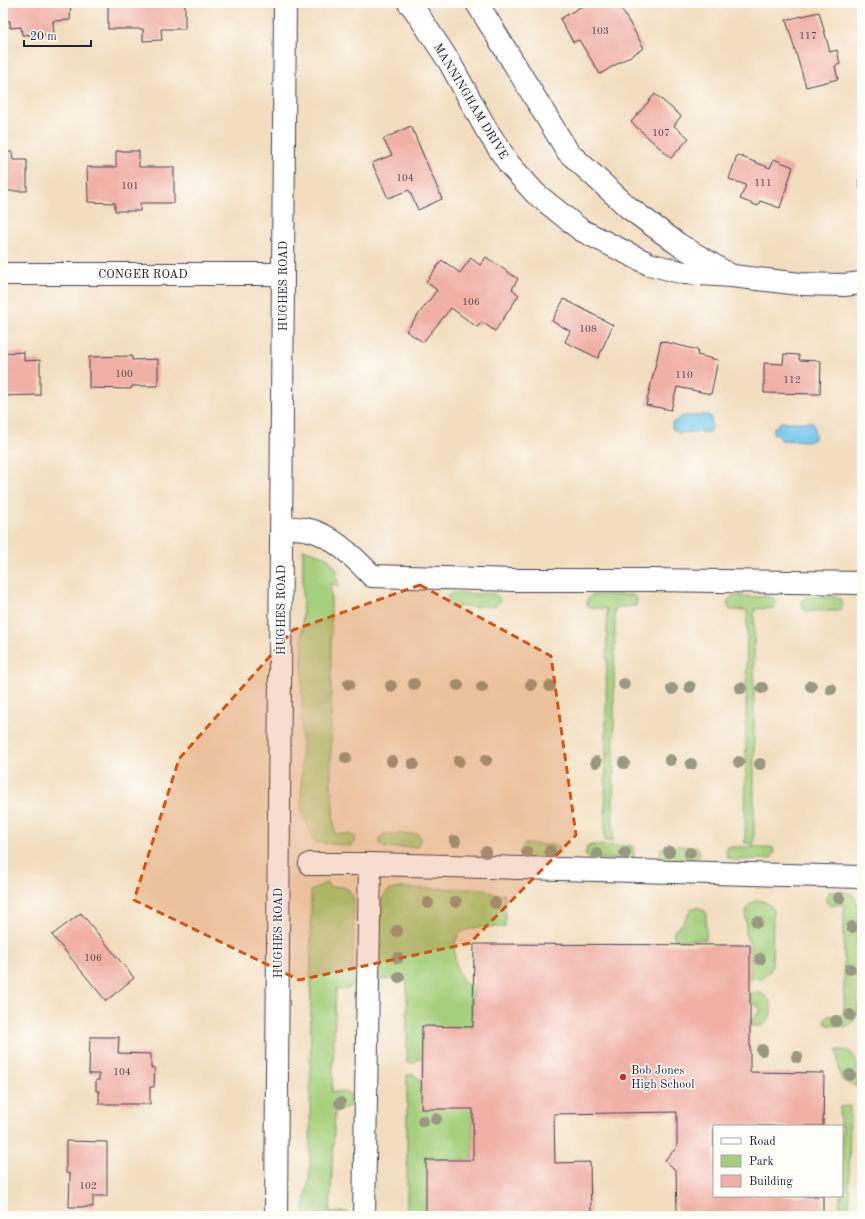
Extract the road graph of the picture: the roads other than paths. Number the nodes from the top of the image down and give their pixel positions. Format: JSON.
{"nodes":[{"id":1,"x":285,"y":3,"type":"edge"},
{"id":2,"x":409,"y":3,"type":"edge"},
{"id":3,"x":477,"y":3,"type":"edge"},
{"id":4,"x":3,"y":274,"type":"edge"},
{"id":5,"x":283,"y":274,"type":"junction"},
{"id":6,"x":732,"y":276,"type":"junction"},
{"id":7,"x":862,"y":283,"type":"edge"},
{"id":8,"x":282,"y":527,"type":"junction"},
{"id":9,"x":862,"y":583,"type":"edge"},
{"id":10,"x":310,"y":864,"type":"dead end"},
{"id":11,"x":370,"y":864,"type":"junction"},
{"id":12,"x":862,"y":877,"type":"edge"},
{"id":13,"x":276,"y":1216,"type":"edge"},
{"id":14,"x":364,"y":1216,"type":"edge"}],
"edges":[{"from":1,"to":5,"type":"street","name":"HUGHES ROAD"},
{"from":2,"to":6,"type":"street","name":"MANNINGHAM DRIVE"},
{"from":3,"to":6,"type":"street","name":"MANNINGHAM DRIVE"},
{"from":4,"to":5,"type":"street","name":"CONGER ROAD"},
{"from":5,"to":8,"type":"street","name":"HUGHES ROAD"},
{"from":6,"to":7,"type":"street","name":"MANNINGHAM DRIVE"},
{"from":8,"to":9,"type":"street"},
{"from":8,"to":13,"type":"street","name":"HUGHES ROAD"},
{"from":10,"to":11,"type":"street"},
{"from":11,"to":12,"type":"street"},
{"from":11,"to":14,"type":"street"}]}
